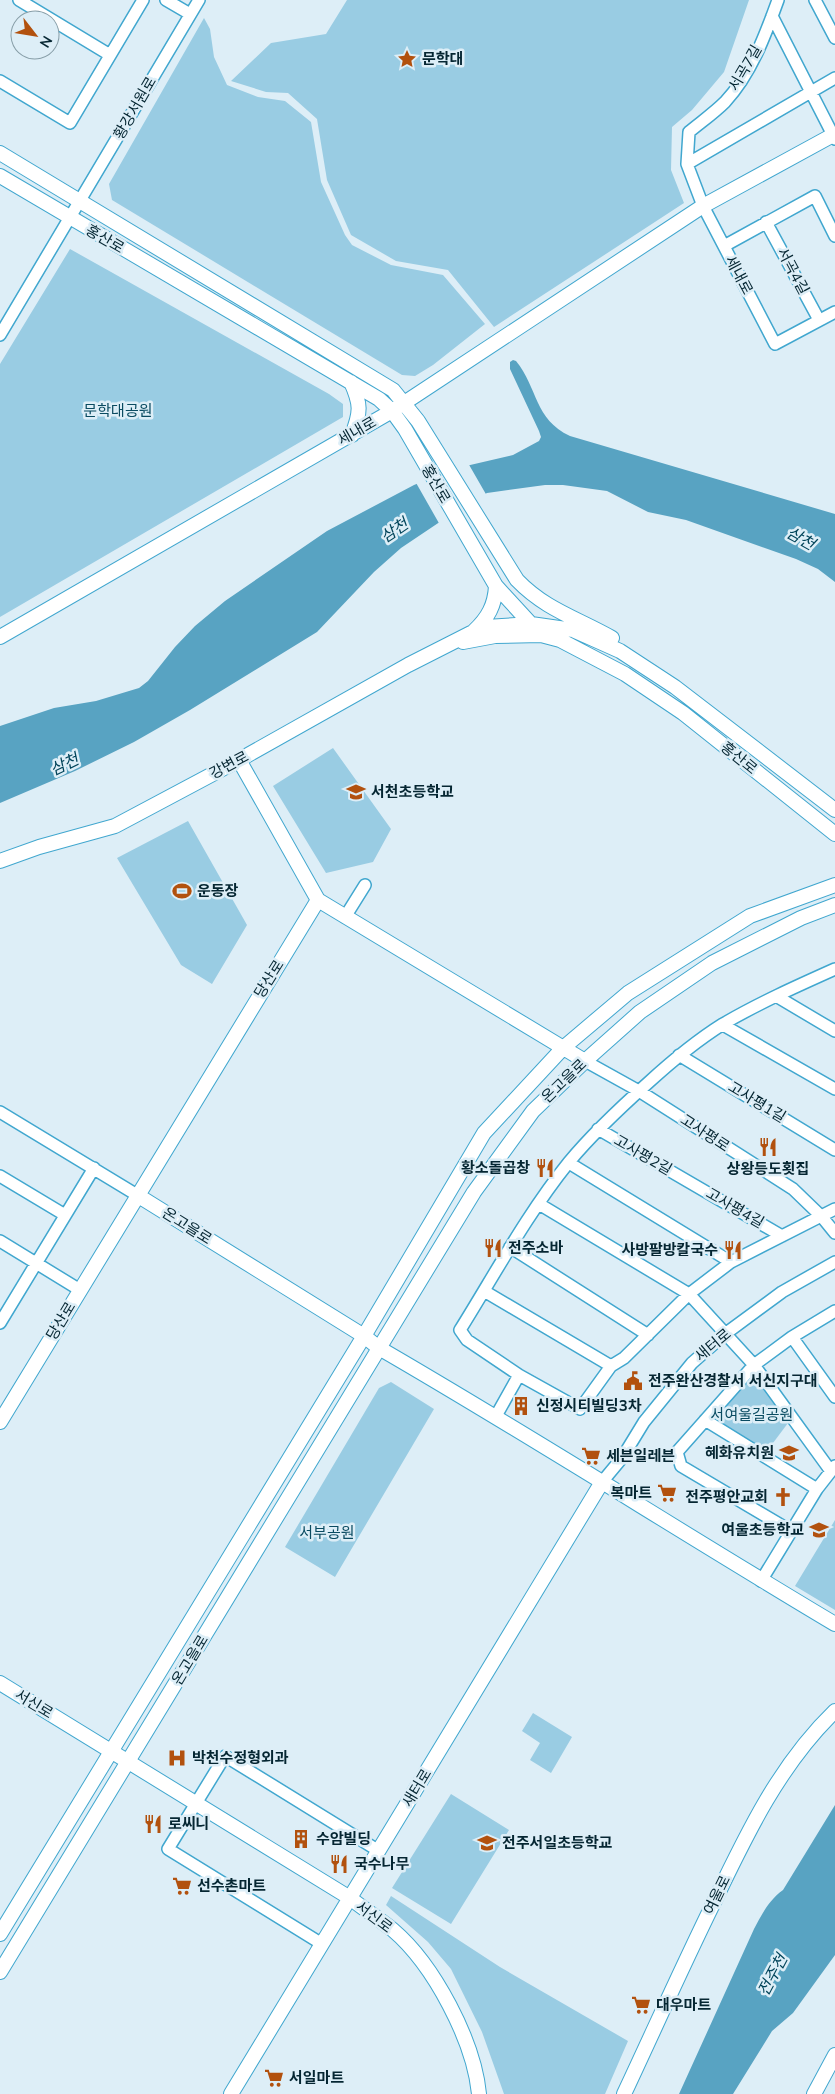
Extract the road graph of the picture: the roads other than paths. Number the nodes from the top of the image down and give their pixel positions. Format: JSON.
{"nodes":[{"id":1,"x":143,"y":0,"type":"edge"},
{"id":2,"x":166,"y":0,"type":"edge"},
{"id":3,"x":199,"y":0,"type":"edge"},
{"id":4,"x":778,"y":0,"type":"edge"},
{"id":5,"x":815,"y":0,"type":"edge"},
{"id":6,"x":20,"y":1,"type":"edge"},
{"id":7,"x":190,"y":14,"type":"junction"},
{"id":8,"x":772,"y":16,"type":"junction"},
{"id":9,"x":835,"y":38,"type":"edge"},
{"id":10,"x":110,"y":55,"type":"junction"},
{"id":11,"x":835,"y":78,"type":"edge"},
{"id":12,"x":0,"y":81,"type":"edge"},
{"id":13,"x":810,"y":92,"type":"junction"},
{"id":14,"x":834,"y":136,"type":"edge"},
{"id":15,"x":0,"y":153,"type":"edge"},
{"id":16,"x":687,"y":164,"type":"junction"},
{"id":17,"x":0,"y":176,"type":"edge"},
{"id":18,"x":80,"y":201,"type":"junction"},
{"id":19,"x":702,"y":206,"type":"junction"},
{"id":20,"x":71,"y":218,"type":"junction"},
{"id":21,"x":766,"y":222,"type":"junction"},
{"id":22,"x":835,"y":236,"type":"edge"},
{"id":23,"x":724,"y":246,"type":"junction"},
{"id":24,"x":835,"y":312,"type":"edge"},
{"id":25,"x":819,"y":320,"type":"junction"},
{"id":26,"x":0,"y":335,"type":"edge"},
{"id":27,"x":351,"y":382,"type":"junction"},
{"id":28,"x":404,"y":403,"type":"junction"},
{"id":29,"x":392,"y":411,"type":"junction"},
{"id":30,"x":352,"y":435,"type":"junction"},
{"id":31,"x":496,"y":586,"type":"junction"},
{"id":32,"x":536,"y":630,"type":"junction"},
{"id":33,"x":471,"y":633,"type":"junction"},
{"id":34,"x":0,"y":637,"type":"edge"},
{"id":35,"x":448,"y":645,"type":"junction"},
{"id":36,"x":620,"y":651,"type":"junction"},
{"id":37,"x":239,"y":760,"type":"junction"},
{"id":38,"x":835,"y":810,"type":"edge"},
{"id":39,"x":835,"y":834,"type":"edge"},
{"id":40,"x":0,"y":861,"type":"edge"},
{"id":41,"x":365,"y":885,"type":"dead end"},
{"id":42,"x":835,"y":885,"type":"edge"},
{"id":43,"x":318,"y":900,"type":"junction"},
{"id":44,"x":835,"y":905,"type":"edge"},
{"id":45,"x":345,"y":917,"type":"junction"},
{"id":46,"x":835,"y":969,"type":"edge"},
{"id":47,"x":776,"y":996,"type":"junction"},
{"id":48,"x":723,"y":1024,"type":"junction"},
{"id":49,"x":835,"y":1031,"type":"edge"},
{"id":50,"x":563,"y":1048,"type":"junction"},
{"id":51,"x":680,"y":1054,"type":"junction"},
{"id":52,"x":585,"y":1061,"type":"junction"},
{"id":53,"x":835,"y":1089,"type":"edge"},
{"id":54,"x":639,"y":1091,"type":"junction"},
{"id":55,"x":0,"y":1112,"type":"edge"},
{"id":56,"x":598,"y":1129,"type":"junction"},
{"id":57,"x":835,"y":1150,"type":"edge"},
{"id":58,"x":569,"y":1163,"type":"junction"},
{"id":59,"x":94,"y":1168,"type":"junction"},
{"id":60,"x":0,"y":1176,"type":"edge"},
{"id":61,"x":688,"y":1181,"type":"joint"},
{"id":62,"x":138,"y":1195,"type":"junction"},
{"id":63,"x":539,"y":1204,"type":"junction"},
{"id":64,"x":835,"y":1209,"type":"edge"},
{"id":65,"x":66,"y":1215,"type":"junction"},
{"id":66,"x":822,"y":1217,"type":"junction"},
{"id":67,"x":835,"y":1233,"type":"edge"},
{"id":68,"x":782,"y":1236,"type":"junction"},
{"id":69,"x":0,"y":1241,"type":"edge"},
{"id":70,"x":510,"y":1247,"type":"junction"},
{"id":71,"x":731,"y":1262,"type":"junction"},
{"id":72,"x":835,"y":1262,"type":"edge"},
{"id":73,"x":36,"y":1264,"type":"junction"},
{"id":74,"x":80,"y":1290,"type":"junction"},
{"id":75,"x":484,"y":1291,"type":"junction"},
{"id":76,"x":690,"y":1294,"type":"junction"},
{"id":77,"x":5,"y":1304,"type":"edge"},
{"id":78,"x":835,"y":1312,"type":"edge"},
{"id":79,"x":0,"y":1323,"type":"edge"},
{"id":80,"x":725,"y":1334,"type":"junction"},
{"id":81,"x":648,"y":1335,"type":"junction"},
{"id":82,"x":364,"y":1336,"type":"junction"},
{"id":83,"x":792,"y":1338,"type":"junction"},
{"id":84,"x":379,"y":1348,"type":"junction"},
{"id":85,"x":754,"y":1365,"type":"junction"},
{"id":86,"x":611,"y":1366,"type":"junction"},
{"id":87,"x":519,"y":1374,"type":"junction"},
{"id":88,"x":835,"y":1397,"type":"edge"},
{"id":89,"x":496,"y":1416,"type":"junction"},
{"id":90,"x":705,"y":1420,"type":"junction"},
{"id":91,"x":0,"y":1422,"type":"edge"},
{"id":92,"x":833,"y":1468,"type":"edge"},
{"id":93,"x":602,"y":1482,"type":"junction"},
{"id":94,"x":817,"y":1489,"type":"junction"},
{"id":95,"x":791,"y":1531,"type":"junction"},
{"id":96,"x":761,"y":1580,"type":"junction"},
{"id":97,"x":835,"y":1624,"type":"edge"},
{"id":98,"x":0,"y":1683,"type":"edge"},
{"id":99,"x":835,"y":1711,"type":"edge"},
{"id":100,"x":110,"y":1750,"type":"junction"},
{"id":101,"x":128,"y":1761,"type":"junction"},
{"id":102,"x":196,"y":1803,"type":"junction"},
{"id":103,"x":379,"y":1851,"type":"junction"},
{"id":104,"x":350,"y":1898,"type":"junction"},
{"id":105,"x":0,"y":1934,"type":"edge"},
{"id":106,"x":322,"y":1944,"type":"junction"},
{"id":107,"x":0,"y":1972,"type":"edge"},
{"id":108,"x":835,"y":2055,"type":"edge"},
{"id":109,"x":231,"y":2094,"type":"edge"},
{"id":110,"x":480,"y":2094,"type":"edge"},
{"id":111,"x":624,"y":2094,"type":"edge"},
{"id":112,"x":814,"y":2094,"type":"edge"}],
"edges":[{"from":1,"to":10,"type":"street"},
{"from":2,"to":7,"type":"street"},
{"from":3,"to":7,"type":"street","name":"황강서원로"},
{"from":4,"to":8,"type":"street","name":"서곡7길"},
{"from":5,"to":9,"type":"street"},
{"from":6,"to":10,"type":"street"},
{"from":7,"to":18,"type":"street","name":"황강서원로"},
{"from":8,"to":13,"type":"street","name":"서곡7길"},
{"from":8,"to":16,"type":"street","name":"서곡7길"},
{"from":10,"to":12,"type":"street"},
{"from":11,"to":13,"type":"street"},
{"from":13,"to":14,"type":"street","name":"서곡7길"},
{"from":13,"to":16,"type":"street"},
{"from":14,"to":19,"type":"street","name":"세내로"},
{"from":15,"to":18,"type":"street","name":"홍산로"},
{"from":16,"to":19,"type":"street","name":"서곡7길"},
{"from":17,"to":20,"type":"street","name":"홍산로"},
{"from":18,"to":20,"type":"street","name":"황강서원로"},
{"from":18,"to":28,"type":"street","name":"홍산로"},
{"from":19,"to":23,"type":"street","name":"세내로"},
{"from":19,"to":28,"type":"street","name":"세내로"},
{"from":20,"to":26,"type":"street","name":"황강서원로"},
{"from":20,"to":27,"type":"street","name":"홍산로"},
{"from":21,"to":22,"type":"street"},
{"from":21,"to":23,"type":"street"},
{"from":21,"to":25,"type":"street","name":"서곡4길"},
{"from":23,"to":25,"type":"street","name":"세내로"},
{"from":24,"to":25,"type":"street"},
{"from":27,"to":29,"type":"street","name":"홍산로"},
{"from":27,"to":30,"type":"street"},
{"from":28,"to":29,"type":"street","name":"세내로"},
{"from":28,"to":36,"type":"street","name":"홍산로"},
{"from":29,"to":30,"type":"street","name":"세내로"},
{"from":29,"to":31,"type":"street","name":"홍산로"},
{"from":30,"to":34,"type":"street","name":"세내로"},
{"from":31,"to":32,"type":"street","name":"홍산로"},
{"from":31,"to":33,"type":"street"},
{"from":32,"to":33,"type":"street","name":"강변로"},
{"from":32,"to":35,"type":"street","name":"강변로"},
{"from":32,"to":36,"type":"street","name":"강변로"},
{"from":32,"to":39,"type":"street","name":"홍산로"},
{"from":33,"to":35,"type":"street","name":"강변로"},
{"from":35,"to":37,"type":"street","name":"강변로"},
{"from":36,"to":38,"type":"street","name":"홍산로"},
{"from":37,"to":40,"type":"street","name":"강변로"},
{"from":37,"to":43,"type":"street"},
{"from":41,"to":45,"type":"street"},
{"from":42,"to":50,"type":"street","name":"온고을로"},
{"from":43,"to":45,"type":"street","name":"온고을로"},
{"from":43,"to":62,"type":"street","name":"당산로"},
{"from":44,"to":52,"type":"street","name":"온고을로"},
{"from":45,"to":50,"type":"street","name":"온고을로"},
{"from":46,"to":47,"type":"street"},
{"from":47,"to":48,"type":"street"},
{"from":47,"to":49,"type":"street"},
{"from":48,"to":51,"type":"street"},
{"from":48,"to":53,"type":"street"},
{"from":50,"to":52,"type":"street","name":"고사평로"},
{"from":50,"to":82,"type":"street","name":"온고을로"},
{"from":51,"to":54,"type":"street"},
{"from":51,"to":57,"type":"street","name":"고사평1길"},
{"from":52,"to":54,"type":"street","name":"고사평로"},
{"from":52,"to":84,"type":"street","name":"온고을로"},
{"from":54,"to":56,"type":"street","name":"고사평2길"},
{"from":54,"to":66,"type":"street","name":"고사평로"},
{"from":55,"to":59,"type":"street"},
{"from":56,"to":58,"type":"street","name":"고사평2길"},
{"from":56,"to":61,"type":"street","name":"고사평2길"},
{"from":58,"to":63,"type":"street","name":"고사평2길"},
{"from":58,"to":71,"type":"street"},
{"from":59,"to":62,"type":"street"},
{"from":59,"to":65,"type":"street"},
{"from":60,"to":65,"type":"street"},
{"from":61,"to":68,"type":"street","name":"고사평4길"},
{"from":62,"to":74,"type":"street","name":"당산로"},
{"from":62,"to":82,"type":"street","name":"온고을로"},
{"from":63,"to":70,"type":"street","name":"고사평2길"},
{"from":63,"to":76,"type":"street"},
{"from":64,"to":66,"type":"street","name":"고사평4길"},
{"from":65,"to":73,"type":"street"},
{"from":66,"to":67,"type":"street","name":"고사평로"},
{"from":66,"to":68,"type":"street","name":"고사평4길"},
{"from":68,"to":71,"type":"street","name":"고사평4길"},
{"from":69,"to":73,"type":"street"},
{"from":70,"to":75,"type":"street","name":"고사평2길"},
{"from":70,"to":81,"type":"street"},
{"from":71,"to":76,"type":"street","name":"고사평4길"},
{"from":72,"to":80,"type":"street","name":"새터로"},
{"from":73,"to":74,"type":"street"},
{"from":73,"to":77,"type":"street"},
{"from":74,"to":91,"type":"street","name":"당산로"},
{"from":75,"to":86,"type":"street"},
{"from":75,"to":87,"type":"street","name":"고사평2길"},
{"from":76,"to":80,"type":"street"},
{"from":76,"to":81,"type":"street","name":"고사평4길"},
{"from":77,"to":79,"type":"street"},
{"from":78,"to":83,"type":"street"},
{"from":80,"to":85,"type":"street"},
{"from":80,"to":93,"type":"street","name":"새터로"},
{"from":81,"to":86,"type":"street","name":"고사평4길"},
{"from":82,"to":84,"type":"street","name":"온고을로"},
{"from":82,"to":100,"type":"street","name":"온고을로"},
{"from":83,"to":85,"type":"street"},
{"from":83,"to":88,"type":"street"},
{"from":84,"to":89,"type":"street"},
{"from":84,"to":101,"type":"street","name":"온고을로"},
{"from":85,"to":90,"type":"street"},
{"from":85,"to":92,"type":"street"},
{"from":86,"to":87,"type":"street","name":"고사평4길"},
{"from":87,"to":89,"type":"street"},
{"from":89,"to":93,"type":"street"},
{"from":90,"to":94,"type":"street"},
{"from":90,"to":95,"type":"street"},
{"from":92,"to":94,"type":"street"},
{"from":93,"to":96,"type":"street"},
{"from":93,"to":103,"type":"street","name":"새터로"},
{"from":94,"to":95,"type":"street"},
{"from":95,"to":96,"type":"street"},
{"from":96,"to":97,"type":"street"},
{"from":98,"to":100,"type":"street","name":"서신로"},
{"from":99,"to":111,"type":"street","name":"여울로"},
{"from":100,"to":101,"type":"street","name":"서신로"},
{"from":100,"to":105,"type":"street","name":"온고을로"},
{"from":101,"to":102,"type":"street","name":"서신로"},
{"from":101,"to":107,"type":"street","name":"온고을로"},
{"from":102,"to":103,"type":"street"},
{"from":102,"to":104,"type":"street","name":"서신로"},
{"from":102,"to":106,"type":"street"},
{"from":103,"to":104,"type":"street","name":"새터로"},
{"from":104,"to":106,"type":"street","name":"새터로"},
{"from":104,"to":110,"type":"street","name":"서신로"},
{"from":106,"to":109,"type":"street","name":"새터로"},
{"from":108,"to":112,"type":"street"}]}
